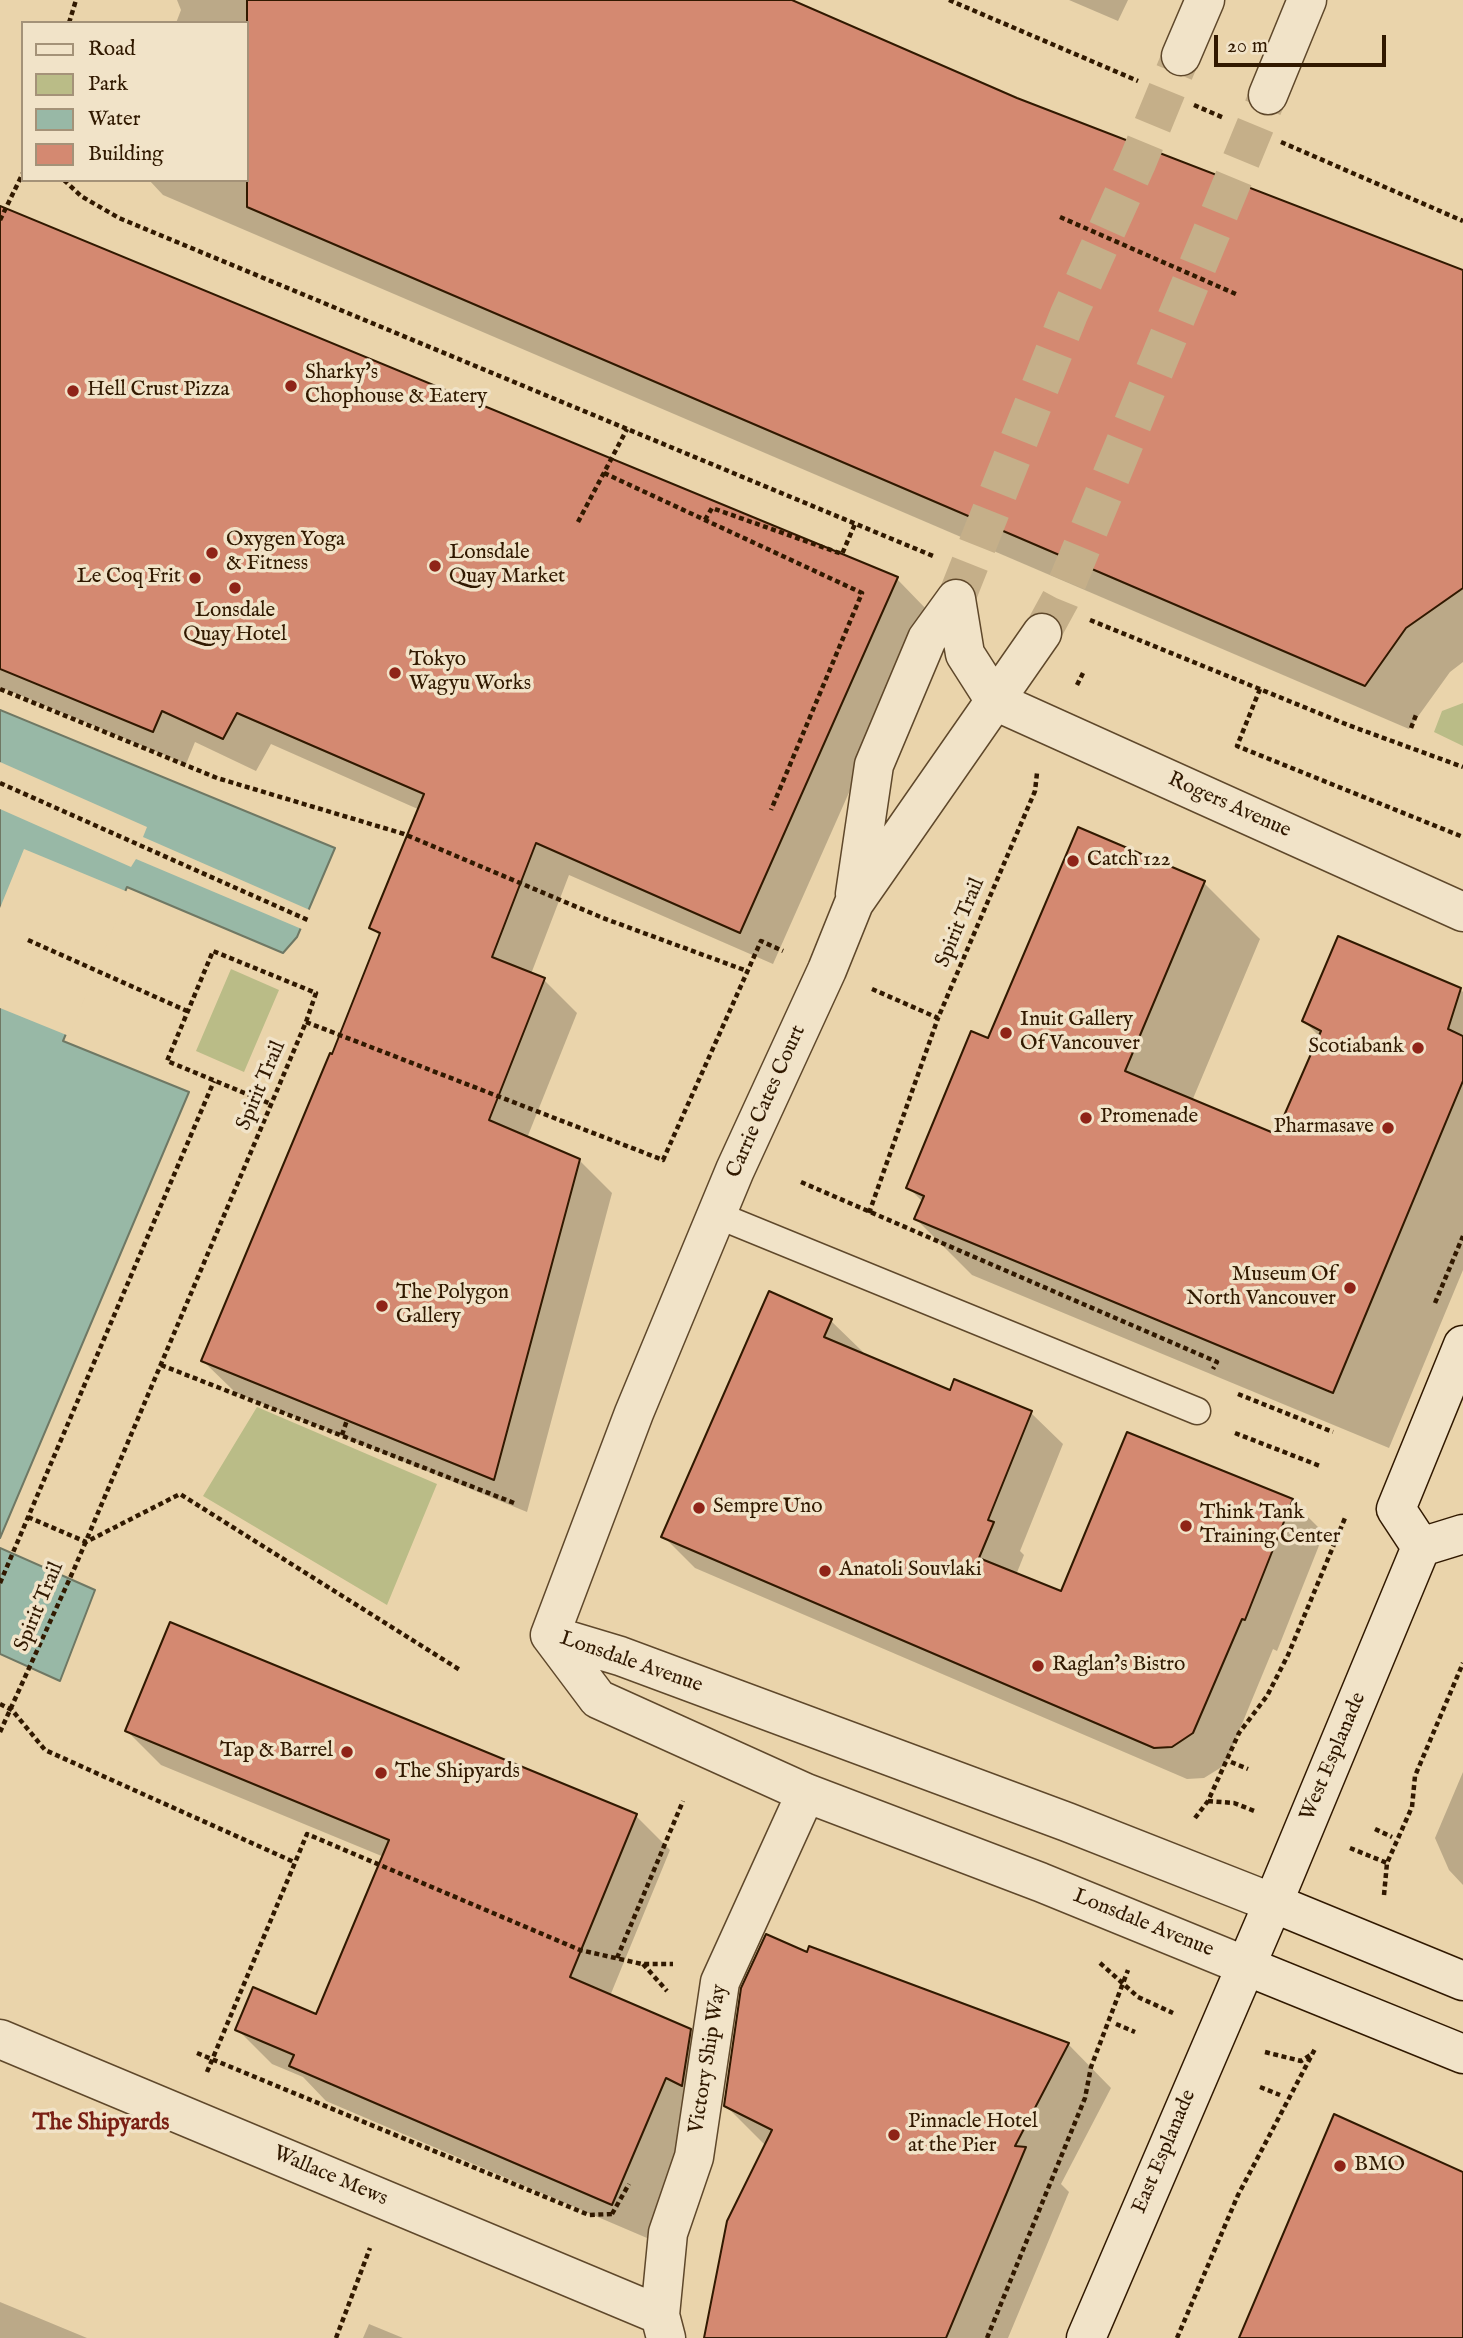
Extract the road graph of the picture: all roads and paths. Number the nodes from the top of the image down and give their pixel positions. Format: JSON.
{"nodes":[{"id":1,"x":76,"y":0,"type":"edge"},
{"id":2,"x":949,"y":0,"type":"edge"},
{"id":3,"x":1205,"y":0,"type":"edge"},
{"id":4,"x":1307,"y":0,"type":"edge"},
{"id":5,"x":70,"y":21,"type":"edge"},
{"id":6,"x":1181,"y":56,"type":"tunnel mouth"},
{"id":7,"x":1142,"y":83,"type":"dead end"},
{"id":8,"x":1268,"y":95,"type":"tunnel mouth"},
{"id":9,"x":1193,"y":105,"type":"dead end"},
{"id":10,"x":1231,"y":121,"type":"dead end"},
{"id":11,"x":1270,"y":138,"type":"dead end"},
{"id":12,"x":21,"y":177,"type":"edge"},
{"id":13,"x":66,"y":182,"type":"edge"},
{"id":14,"x":1060,"y":217,"type":"dead end"},
{"id":15,"x":0,"y":220,"type":"edge"},
{"id":16,"x":1463,"y":221,"type":"edge"},
{"id":17,"x":1238,"y":295,"type":"dead end"},
{"id":18,"x":627,"y":429,"type":"junction"},
{"id":19,"x":604,"y":473,"type":"junction"},
{"id":20,"x":705,"y":520,"type":"junction"},
{"id":21,"x":578,"y":522,"type":"dead end"},
{"id":22,"x":855,"y":524,"type":"junction"},
{"id":23,"x":944,"y":560,"type":"dead end"},
{"id":24,"x":1083,"y":617,"type":"dead end"},
{"id":25,"x":1042,"y":633,"type":"tunnel mouth"},
{"id":26,"x":1260,"y":689,"type":"junction"},
{"id":27,"x":0,"y":690,"type":"edge"},
{"id":28,"x":995,"y":701,"type":"junction"},
{"id":29,"x":1416,"y":715,"type":"dead end"},
{"id":30,"x":1411,"y":729,"type":"dead end"},
{"id":31,"x":1463,"y":767,"type":"edge"},
{"id":32,"x":1036,"y":775,"type":"dead end"},
{"id":33,"x":0,"y":783,"type":"edge"},
{"id":34,"x":771,"y":810,"type":"dead end"},
{"id":35,"x":1463,"y":837,"type":"edge"},
{"id":36,"x":854,"y":903,"type":"junction"},
{"id":37,"x":1463,"y":912,"type":"edge"},
{"id":38,"x":310,"y":921,"type":"dead end"},
{"id":39,"x":28,"y":940,"type":"dead end"},
{"id":40,"x":761,"y":941,"type":"dead end"},
{"id":41,"x":747,"y":971,"type":"junction"},
{"id":42,"x":873,"y":990,"type":"dead end"},
{"id":43,"x":187,"y":1012,"type":"junction"},
{"id":44,"x":938,"y":1018,"type":"junction"},
{"id":45,"x":306,"y":1022,"type":"junction"},
{"id":46,"x":214,"y":1081,"type":"junction"},
{"id":47,"x":271,"y":1104,"type":"junction"},
{"id":48,"x":801,"y":1182,"type":"dead end"},
{"id":49,"x":869,"y":1213,"type":"junction"},
{"id":50,"x":717,"y":1215,"type":"junction"},
{"id":51,"x":1463,"y":1236,"type":"edge"},
{"id":52,"x":1431,"y":1312,"type":"dead end"},
{"id":53,"x":1463,"y":1345,"type":"edge"},
{"id":54,"x":161,"y":1365,"type":"junction"},
{"id":55,"x":1230,"y":1391,"type":"dead end"},
{"id":56,"x":1197,"y":1411,"type":"joint"},
{"id":57,"x":347,"y":1420,"type":"dead end"},
{"id":58,"x":1232,"y":1432,"type":"dead end"},
{"id":59,"x":1333,"y":1432,"type":"dead end"},
{"id":60,"x":342,"y":1435,"type":"junction"},
{"id":61,"x":1320,"y":1466,"type":"dead end"},
{"id":62,"x":514,"y":1503,"type":"dead end"},
{"id":63,"x":1346,"y":1516,"type":"dead end"},
{"id":64,"x":29,"y":1517,"type":"junction"},
{"id":65,"x":1463,"y":1534,"type":"edge"},
{"id":66,"x":86,"y":1542,"type":"junction"},
{"id":67,"x":1421,"y":1547,"type":"junction"},
{"id":68,"x":0,"y":1583,"type":"edge"},
{"id":69,"x":550,"y":1635,"type":"junction"},
{"id":70,"x":1463,"y":1663,"type":"edge"},
{"id":71,"x":460,"y":1670,"type":"dead end"},
{"id":72,"x":0,"y":1704,"type":"edge"},
{"id":73,"x":12,"y":1710,"type":"junction"},
{"id":74,"x":0,"y":1732,"type":"edge"},
{"id":75,"x":1231,"y":1762,"type":"dead end"},
{"id":76,"x":1248,"y":1769,"type":"dead end"},
{"id":77,"x":806,"y":1793,"type":"junction"},
{"id":78,"x":683,"y":1801,"type":"dead end"},
{"id":79,"x":1208,"y":1801,"type":"junction"},
{"id":80,"x":1234,"y":1802,"type":"dead end"},
{"id":81,"x":1194,"y":1821,"type":"dead end"},
{"id":82,"x":1374,"y":1829,"type":"dead end"},
{"id":83,"x":1392,"y":1837,"type":"dead end"},
{"id":84,"x":1364,"y":1854,"type":"dead end"},
{"id":85,"x":294,"y":1862,"type":"junction"},
{"id":86,"x":1387,"y":1863,"type":"junction"},
{"id":87,"x":1273,"y":1903,"type":"junction"},
{"id":88,"x":1382,"y":1904,"type":"dead end"},
{"id":89,"x":617,"y":1958,"type":"junction"},
{"id":90,"x":671,"y":1964,"type":"dead end"},
{"id":91,"x":1130,"y":1966,"type":"dead end"},
{"id":92,"x":1245,"y":1966,"type":"junction"},
{"id":93,"x":1463,"y":1981,"type":"edge"},
{"id":94,"x":1116,"y":2024,"type":"dead end"},
{"id":95,"x":1135,"y":2032,"type":"dead end"},
{"id":96,"x":0,"y":2039,"type":"edge"},
{"id":97,"x":1319,"y":2042,"type":"dead end"},
{"id":98,"x":197,"y":2053,"type":"dead end"},
{"id":99,"x":1312,"y":2054,"type":"junction"},
{"id":100,"x":1463,"y":2054,"type":"edge"},
{"id":101,"x":1277,"y":2057,"type":"dead end"},
{"id":102,"x":213,"y":2058,"type":"junction"},
{"id":103,"x":1260,"y":2087,"type":"dead end"},
{"id":104,"x":1280,"y":2095,"type":"dead end"},
{"id":105,"x":188,"y":2118,"type":"junction"},
{"id":106,"x":388,"y":2202,"type":"junction"},
{"id":107,"x":612,"y":2214,"type":"dead end"},
{"id":108,"x":663,"y":2327,"type":"edge"},
{"id":109,"x":336,"y":2338,"type":"edge"},
{"id":110,"x":987,"y":2338,"type":"edge"},
{"id":111,"x":1086,"y":2338,"type":"edge"},
{"id":112,"x":1177,"y":2338,"type":"edge"}],
"edges":[{"from":1,"to":5,"type":"path"},
{"from":2,"to":7,"type":"path"},
{"from":3,"to":6,"type":"street"},
{"from":4,"to":8,"type":"street"},
{"from":9,"to":10,"type":"path"},
{"from":11,"to":16,"type":"path"},
{"from":12,"to":15,"type":"path"},
{"from":13,"to":18,"type":"path"},
{"from":14,"to":17,"type":"path"},
{"from":18,"to":19,"type":"path"},
{"from":18,"to":22,"type":"path"},
{"from":19,"to":20,"type":"path"},
{"from":19,"to":21,"type":"path"},
{"from":20,"to":22,"type":"path"},
{"from":20,"to":34,"type":"path"},
{"from":22,"to":23,"type":"path"},
{"from":24,"to":26,"type":"path"},
{"from":25,"to":28,"type":"street","name":"Carrie Cates Court"},
{"from":26,"to":31,"type":"path"},
{"from":26,"to":35,"type":"path"},
{"from":27,"to":41,"type":"path"},
{"from":28,"to":36,"type":"street","name":"Carrie Cates Court"},
{"from":28,"to":36,"type":"street"},
{"from":28,"to":37,"type":"street","name":"Rogers Avenue"},
{"from":29,"to":30,"type":"path"},
{"from":32,"to":44,"type":"path","name":"Spirit Trail"},
{"from":33,"to":38,"type":"path"},
{"from":36,"to":50,"type":"street","name":"Carrie Cates Court"},
{"from":39,"to":43,"type":"path"},
{"from":40,"to":41,"type":"path","name":"Spirit Trail"},
{"from":41,"to":45,"type":"path","name":"Spirit Trail"},
{"from":42,"to":44,"type":"path"},
{"from":43,"to":45,"type":"path"},
{"from":43,"to":46,"type":"path"},
{"from":44,"to":49,"type":"path","name":"Spirit Trail"},
{"from":45,"to":47,"type":"path","name":"Spirit Trail"},
{"from":46,"to":47,"type":"path"},
{"from":46,"to":64,"type":"path"},
{"from":47,"to":54,"type":"path","name":"Spirit Trail"},
{"from":48,"to":49,"type":"path"},
{"from":49,"to":56,"type":"path"},
{"from":50,"to":56,"type":"lane"},
{"from":50,"to":69,"type":"street","name":"Carrie Cates Court"},
{"from":51,"to":52,"type":"path"},
{"from":53,"to":67,"type":"street"},
{"from":54,"to":60,"type":"path"},
{"from":54,"to":66,"type":"path","name":"Spirit Trail"},
{"from":55,"to":59,"type":"path"},
{"from":57,"to":60,"type":"path"},
{"from":58,"to":61,"type":"path"},
{"from":60,"to":62,"type":"path"},
{"from":63,"to":79,"type":"path"},
{"from":64,"to":66,"type":"path"},
{"from":64,"to":68,"type":"path"},
{"from":65,"to":67,"type":"street"},
{"from":66,"to":71,"type":"path"},
{"from":66,"to":73,"type":"path","name":"Spirit Trail"},
{"from":67,"to":87,"type":"street","name":"West Esplanade"},
{"from":69,"to":77,"type":"street","name":"Lonsdale Avenue"},
{"from":69,"to":87,"type":"street","name":"Lonsdale Avenue"},
{"from":70,"to":86,"type":"path"},
{"from":72,"to":73,"type":"path"},
{"from":73,"to":74,"type":"path","name":"Spirit Trail"},
{"from":73,"to":85,"type":"path"},
{"from":75,"to":76,"type":"path"},
{"from":77,"to":92,"type":"street","name":"Lonsdale Avenue"},
{"from":77,"to":108,"type":"street","name":"Victory Ship Way"},
{"from":78,"to":89,"type":"path"},
{"from":79,"to":80,"type":"path"},
{"from":79,"to":81,"type":"path"},
{"from":82,"to":83,"type":"path"},
{"from":84,"to":86,"type":"path"},
{"from":85,"to":89,"type":"path"},
{"from":85,"to":102,"type":"path"},
{"from":86,"to":88,"type":"path"},
{"from":87,"to":92,"type":"street","name":"West Esplanade"},
{"from":87,"to":93,"type":"street","name":"Lonsdale Avenue"},
{"from":89,"to":90,"type":"path"},
{"from":91,"to":110,"type":"path"},
{"from":92,"to":100,"type":"street","name":"Lonsdale Avenue"},
{"from":92,"to":111,"type":"street","name":"East Esplanade"},
{"from":94,"to":95,"type":"path"},
{"from":96,"to":105,"type":"street","name":"Wallace Mews"},
{"from":97,"to":99,"type":"path"},
{"from":98,"to":102,"type":"path"},
{"from":99,"to":101,"type":"path"},
{"from":99,"to":112,"type":"path"},
{"from":102,"to":105,"type":"path"},
{"from":102,"to":107,"type":"path"},
{"from":103,"to":104,"type":"path"},
{"from":105,"to":106,"type":"street","name":"Wallace Mews"},
{"from":106,"to":108,"type":"street","name":"Wallace Mews"},
{"from":106,"to":109,"type":"path"}]}
